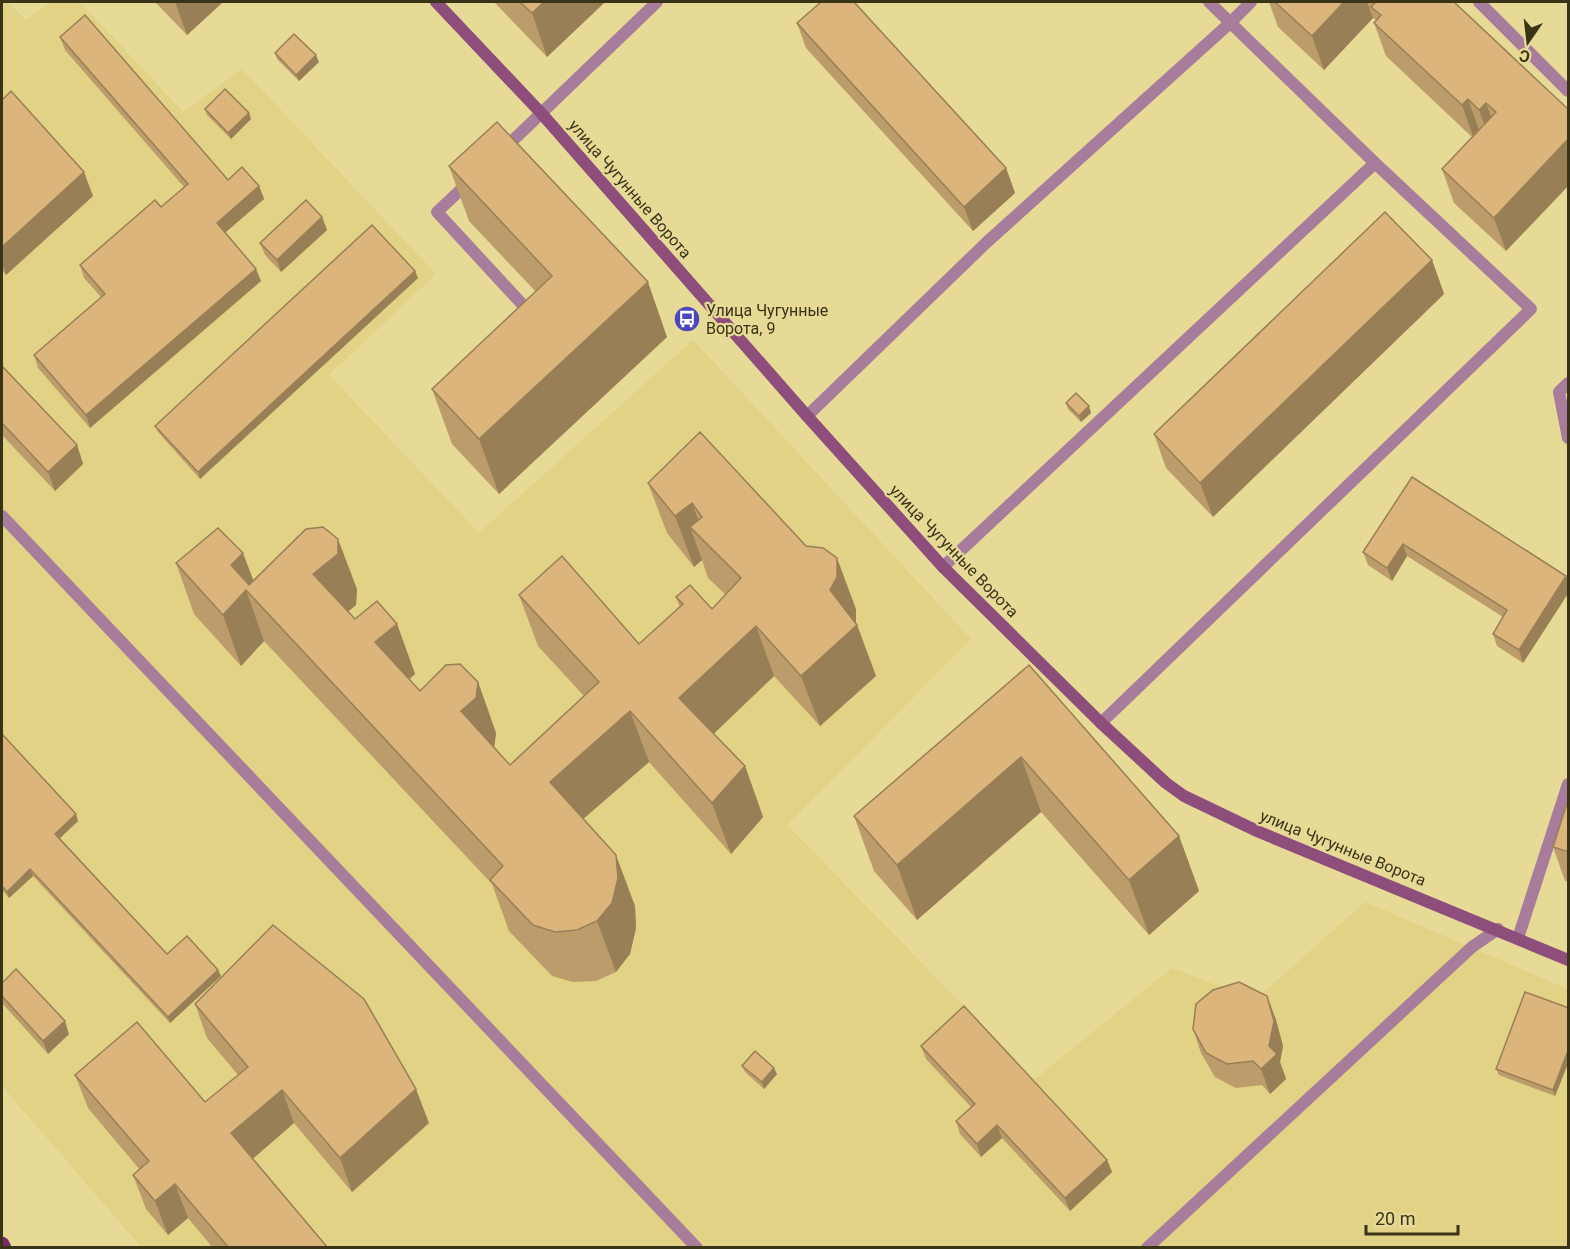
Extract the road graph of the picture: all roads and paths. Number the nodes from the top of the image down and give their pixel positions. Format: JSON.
{"nodes":[{"id":1,"x":436,"y":2,"type":"edge"},
{"id":2,"x":657,"y":2,"type":"edge"},
{"id":3,"x":1209,"y":2,"type":"edge"},
{"id":4,"x":1251,"y":2,"type":"edge"},
{"id":5,"x":1479,"y":2,"type":"edge"},
{"id":6,"x":1230,"y":23,"type":"junction"},
{"id":7,"x":1569,"y":91,"type":"edge"},
{"id":8,"x":542,"y":114,"type":"junction"},
{"id":9,"x":494,"y":159,"type":"edge"},
{"id":10,"x":1375,"y":163,"type":"junction"},
{"id":11,"x":477,"y":174,"type":"edge"},
{"id":12,"x":539,"y":322,"type":"edge"},
{"id":13,"x":1569,"y":383,"type":"edge"},
{"id":14,"x":807,"y":416,"type":"junction"},
{"id":15,"x":1569,"y":438,"type":"edge"},
{"id":16,"x":2,"y":516,"type":"edge"},
{"id":17,"x":943,"y":567,"type":"junction"},
{"id":18,"x":1101,"y":723,"type":"junction"},
{"id":19,"x":1569,"y":783,"type":"edge"},
{"id":20,"x":1498,"y":929,"type":"junction"},
{"id":21,"x":1518,"y":938,"type":"junction"},
{"id":22,"x":1569,"y":960,"type":"edge"},
{"id":23,"x":2,"y":1244,"type":"edge"},
{"id":24,"x":4,"y":1248,"type":"edge"},
{"id":25,"x":697,"y":1248,"type":"edge"},
{"id":26,"x":1147,"y":1248,"type":"edge"}],
"edges":[{"from":1,"to":8,"type":"street","name":"улица Чугунные Ворота"},
{"from":2,"to":8,"type":"lane"},
{"from":3,"to":6,"type":"lane"},
{"from":4,"to":6,"type":"lane"},
{"from":5,"to":7,"type":"lane"},
{"from":6,"to":10,"type":"lane"},
{"from":6,"to":14,"type":"lane"},
{"from":8,"to":9,"type":"lane"},
{"from":8,"to":14,"type":"street","name":"улица Чугунные Ворота"},
{"from":10,"to":17,"type":"lane"},
{"from":10,"to":18,"type":"lane"},
{"from":11,"to":12,"type":"lane"},
{"from":13,"to":15,"type":"lane"},
{"from":14,"to":17,"type":"street","name":"улица Чугунные Ворота"},
{"from":16,"to":25,"type":"lane"},
{"from":17,"to":18,"type":"street","name":"улица Чугунные Ворота"},
{"from":18,"to":20,"type":"street","name":"улица Чугунные Ворота"},
{"from":19,"to":21,"type":"lane"},
{"from":20,"to":21,"type":"street","name":"улица Чугунные Ворота"},
{"from":20,"to":26,"type":"lane"},
{"from":21,"to":22,"type":"street","name":"улица Чугунные Ворота"},
{"from":23,"to":24,"type":"main road"}]}
